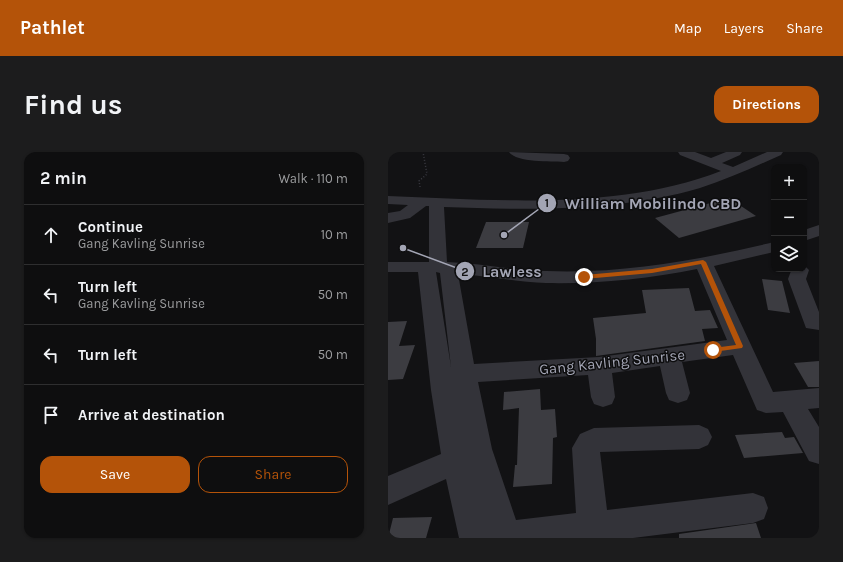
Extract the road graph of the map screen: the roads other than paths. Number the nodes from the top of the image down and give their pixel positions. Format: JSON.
{"nodes":[{"id":1,"x":515,"y":152,"type":"edge"},
{"id":2,"x":684,"y":152,"type":"edge"},
{"id":3,"x":736,"y":152,"type":"edge"},
{"id":4,"x":777,"y":152,"type":"edge"},
{"id":5,"x":564,"y":158,"type":"dead end"},
{"id":6,"x":711,"y":163,"type":"junction"},
{"id":7,"x":734,"y":172,"type":"junction"},
{"id":8,"x":709,"y":180,"type":"junction"},
{"id":9,"x":726,"y":191,"type":"dead end"},
{"id":10,"x":642,"y":196,"type":"junction"},
{"id":11,"x":705,"y":196,"type":"dead end"},
{"id":12,"x":388,"y":200,"type":"edge"},
{"id":13,"x":429,"y":202,"type":"junction"},
{"id":14,"x":677,"y":203,"type":"dead end"},
{"id":15,"x":656,"y":208,"type":"dead end"},
{"id":16,"x":388,"y":218,"type":"edge"},
{"id":17,"x":819,"y":230,"type":"edge"},
{"id":18,"x":807,"y":235,"type":"edge"},
{"id":19,"x":771,"y":248,"type":"edge"},
{"id":20,"x":703,"y":262,"type":"junction"},
{"id":21,"x":437,"y":267,"type":"junction"},
{"id":22,"x":388,"y":268,"type":"edge"},
{"id":23,"x":799,"y":272,"type":"edge"},
{"id":24,"x":819,"y":323,"type":"edge"},
{"id":25,"x":740,"y":346,"type":"junction"},
{"id":26,"x":668,"y":356,"type":"junction"},
{"id":27,"x":599,"y":366,"type":"junction"},
{"id":28,"x":464,"y":374,"type":"junction"},
{"id":29,"x":678,"y":393,"type":"dead end"},
{"id":30,"x":603,"y":397,"type":"dead end"},
{"id":31,"x":819,"y":398,"type":"edge"},
{"id":32,"x":790,"y":401,"type":"junction"},
{"id":33,"x":699,"y":437,"type":"dead end"},
{"id":34,"x":819,"y":452,"type":"edge"},
{"id":35,"x":456,"y":461,"type":"junction"},
{"id":36,"x":388,"y":491,"type":"edge"},
{"id":37,"x":753,"y":508,"type":"dead end"},
{"id":38,"x":593,"y":527,"type":"junction"},
{"id":39,"x":475,"y":538,"type":"edge"},
{"id":40,"x":504,"y":538,"type":"edge"}],
"edges":[{"from":1,"to":5,"type":"street"},
{"from":2,"to":6,"type":"street"},
{"from":3,"to":6,"type":"street"},
{"from":4,"to":7,"type":"street"},
{"from":6,"to":7,"type":"street"},
{"from":7,"to":8,"type":"street"},
{"from":8,"to":9,"type":"street"},
{"from":8,"to":10,"type":"street"},
{"from":10,"to":13,"type":"street"},
{"from":10,"to":15,"type":"street"},
{"from":11,"to":14,"type":"street"},
{"from":12,"to":13,"type":"street"},
{"from":13,"to":16,"type":"street"},
{"from":13,"to":21,"type":"street"},
{"from":17,"to":18,"type":"street"},
{"from":19,"to":20,"type":"street"},
{"from":20,"to":21,"type":"street"},
{"from":20,"to":25,"type":"street"},
{"from":21,"to":22,"type":"street"},
{"from":21,"to":28,"type":"street"},
{"from":21,"to":35,"type":"street"},
{"from":23,"to":24,"type":"street"},
{"from":25,"to":26,"type":"street","name":"Gang Kavling Sunrise"},
{"from":25,"to":32,"type":"street"},
{"from":26,"to":27,"type":"street","name":"Gang Kavling Sunrise"},
{"from":26,"to":29,"type":"street"},
{"from":27,"to":28,"type":"street","name":"Gang Kavling Sunrise"},
{"from":27,"to":30,"type":"street"},
{"from":28,"to":40,"type":"street"},
{"from":31,"to":32,"type":"street"},
{"from":32,"to":34,"type":"street"},
{"from":33,"to":38,"type":"street"},
{"from":35,"to":36,"type":"street"},
{"from":35,"to":39,"type":"street"},
{"from":37,"to":38,"type":"street"},
{"from":38,"to":40,"type":"street"}]}
